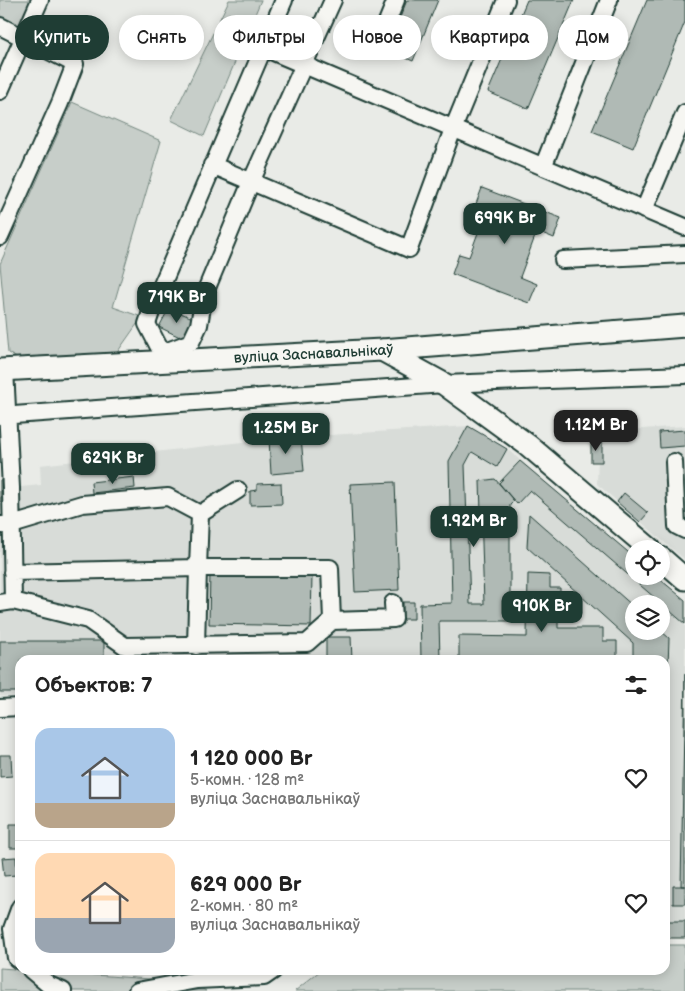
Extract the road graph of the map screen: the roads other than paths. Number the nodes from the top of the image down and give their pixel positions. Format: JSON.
{"nodes":[{"id":1,"x":40,"y":0,"type":"edge"},
{"id":2,"x":284,"y":0,"type":"edge"},
{"id":3,"x":333,"y":0,"type":"edge"},
{"id":4,"x":396,"y":0,"type":"edge"},
{"id":5,"x":506,"y":0,"type":"edge"},
{"id":6,"x":609,"y":0,"type":"edge"},
{"id":7,"x":34,"y":15,"type":"edge"},
{"id":8,"x":278,"y":15,"type":"edge"},
{"id":9,"x":390,"y":15,"type":"edge"},
{"id":10,"x":0,"y":26,"type":"edge"},
{"id":11,"x":15,"y":33,"type":"edge"},
{"id":12,"x":15,"y":57,"type":"edge"},
{"id":13,"x":67,"y":60,"type":"edge"},
{"id":14,"x":259,"y":60,"type":"edge"},
{"id":15,"x":291,"y":60,"type":"edge"},
{"id":16,"x":305,"y":66,"type":"junction"},
{"id":17,"x":0,"y":90,"type":"edge"},
{"id":18,"x":685,"y":113,"type":"edge"},
{"id":19,"x":453,"y":129,"type":"junction"},
{"id":20,"x":212,"y":165,"type":"junction"},
{"id":21,"x":543,"y":167,"type":"junction"},
{"id":22,"x":251,"y":182,"type":"junction"},
{"id":23,"x":644,"y":210,"type":"junction"},
{"id":24,"x":685,"y":227,"type":"edge"},
{"id":25,"x":0,"y":238,"type":"edge"},
{"id":26,"x":685,"y":254,"type":"edge"},
{"id":27,"x":563,"y":260,"type":"dead end"},
{"id":28,"x":685,"y":326,"type":"edge"},
{"id":29,"x":382,"y":350,"type":"junction"},
{"id":30,"x":162,"y":357,"type":"junction"},
{"id":31,"x":3,"y":370,"type":"edge"},
{"id":32,"x":685,"y":375,"type":"edge"},
{"id":33,"x":444,"y":384,"type":"junction"},
{"id":34,"x":4,"y":415,"type":"edge"},
{"id":35,"x":674,"y":462,"type":"dead end"},
{"id":36,"x":238,"y":490,"type":"dead end"},
{"id":37,"x":200,"y":514,"type":"junction"},
{"id":38,"x":6,"y":525,"type":"edge"},
{"id":39,"x":685,"y":530,"type":"edge"},
{"id":40,"x":640,"y":540,"type":"edge"},
{"id":41,"x":670,"y":566,"type":"edge"},
{"id":42,"x":198,"y":568,"type":"junction"},
{"id":43,"x":12,"y":572,"type":"junction"},
{"id":44,"x":685,"y":579,"type":"edge"},
{"id":45,"x":6,"y":602,"type":"edge"},
{"id":46,"x":392,"y":603,"type":"dead end"},
{"id":47,"x":332,"y":621,"type":"junction"},
{"id":48,"x":196,"y":646,"type":"junction"},
{"id":49,"x":0,"y":708,"type":"edge"},
{"id":50,"x":15,"y":708,"type":"edge"},
{"id":51,"x":15,"y":920,"type":"edge"},
{"id":52,"x":15,"y":951,"type":"edge"},
{"id":53,"x":38,"y":975,"type":"edge"},
{"id":54,"x":267,"y":975,"type":"edge"},
{"id":55,"x":63,"y":991,"type":"edge"},
{"id":56,"x":137,"y":991,"type":"edge"}],
"edges":[{"from":1,"to":7,"type":"street"},
{"from":2,"to":8,"type":"street"},
{"from":3,"to":16,"type":"street"},
{"from":4,"to":9,"type":"street"},
{"from":5,"to":19,"type":"street"},
{"from":6,"to":21,"type":"street"},
{"from":10,"to":11,"type":"street"},
{"from":12,"to":17,"type":"street"},
{"from":13,"to":25,"type":"street"},
{"from":14,"to":20,"type":"street"},
{"from":15,"to":16,"type":"street"},
{"from":16,"to":19,"type":"street"},
{"from":16,"to":22,"type":"street"},
{"from":18,"to":23,"type":"street"},
{"from":19,"to":21,"type":"street"},
{"from":19,"to":22,"type":"street"},
{"from":20,"to":22,"type":"street"},
{"from":20,"to":30,"type":"street"},
{"from":21,"to":23,"type":"street"},
{"from":22,"to":30,"type":"street"},
{"from":23,"to":24,"type":"street"},
{"from":26,"to":27,"type":"street"},
{"from":28,"to":29,"type":"main road"},
{"from":29,"to":30,"type":"main road","name":"вуліца Заснавальнікаў"},
{"from":29,"to":33,"type":"main road","name":"вуліца Заснавальнікаў"},
{"from":30,"to":31,"type":"main road","name":"вуліца Заснавальнікаў"},
{"from":31,"to":34,"type":"street"},
{"from":32,"to":33,"type":"street"},
{"from":33,"to":34,"type":"street"},
{"from":33,"to":40,"type":"main road","name":"вуліца Заснавальнікаў"},
{"from":34,"to":38,"type":"street"},
{"from":35,"to":39,"type":"street"},
{"from":36,"to":37,"type":"street"},
{"from":37,"to":38,"type":"street"},
{"from":37,"to":42,"type":"street"},
{"from":38,"to":43,"type":"street"},
{"from":41,"to":44,"type":"main road"},
{"from":42,"to":43,"type":"street"},
{"from":42,"to":47,"type":"street"},
{"from":42,"to":48,"type":"street"},
{"from":43,"to":45,"type":"street"},
{"from":45,"to":48,"type":"street"},
{"from":46,"to":47,"type":"street"},
{"from":47,"to":48,"type":"street"},
{"from":49,"to":50,"type":"street"},
{"from":51,"to":52,"type":"street"},
{"from":53,"to":55,"type":"street"},
{"from":54,"to":56,"type":"street"}]}
